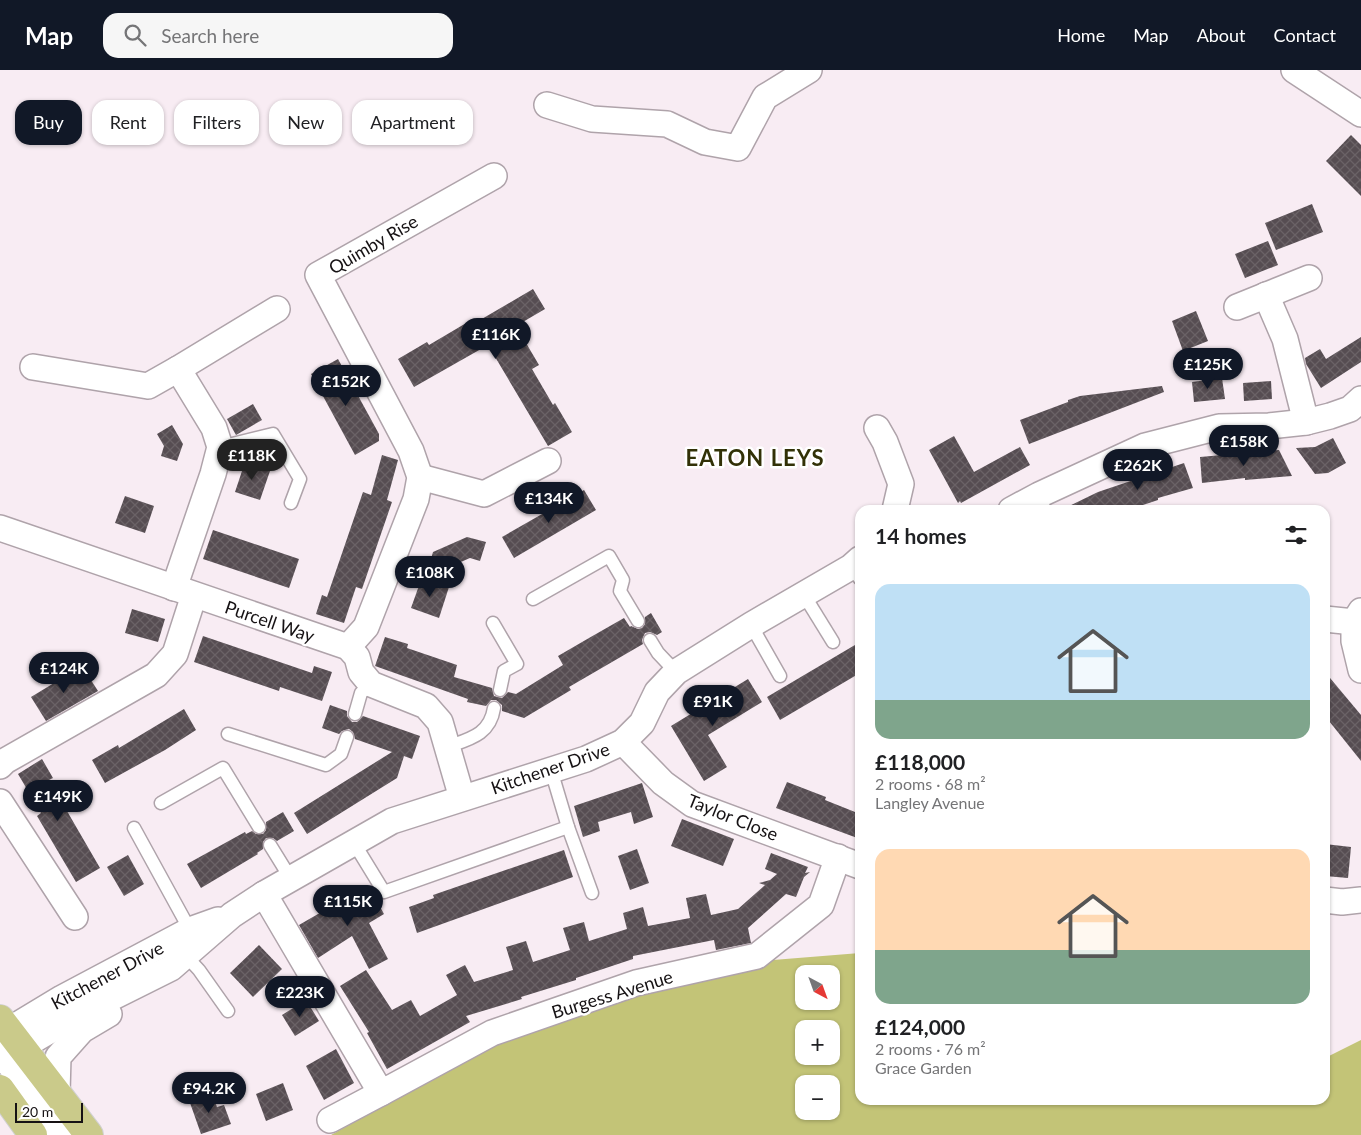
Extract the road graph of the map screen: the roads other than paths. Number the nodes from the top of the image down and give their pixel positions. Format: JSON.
{"nodes":[{"id":1,"x":1294,"y":70,"type":"edge"},
{"id":2,"x":805,"y":73,"type":"edge"},
{"id":3,"x":547,"y":104,"type":"dead end"},
{"id":4,"x":1361,"y":114,"type":"edge"},
{"id":5,"x":494,"y":176,"type":"dead end"},
{"id":6,"x":1309,"y":278,"type":"dead end"},
{"id":7,"x":1266,"y":295,"type":"junction"},
{"id":8,"x":1237,"y":307,"type":"dead end"},
{"id":9,"x":278,"y":309,"type":"dead end"},
{"id":10,"x":33,"y":367,"type":"dead end"},
{"id":11,"x":178,"y":369,"type":"junction"},
{"id":12,"x":1358,"y":411,"type":"edge"},
{"id":13,"x":1306,"y":422,"type":"junction"},
{"id":14,"x":877,"y":428,"type":"dead end"},
{"id":15,"x":220,"y":447,"type":"junction"},
{"id":16,"x":548,"y":461,"type":"dead end"},
{"id":17,"x":420,"y":477,"type":"junction"},
{"id":18,"x":291,"y":503,"type":"dead end"},
{"id":19,"x":1042,"y":503,"type":"edge"},
{"id":20,"x":896,"y":505,"type":"edge"},
{"id":21,"x":0,"y":528,"type":"edge"},
{"id":22,"x":855,"y":570,"type":"edge"},
{"id":23,"x":184,"y":591,"type":"junction"},
{"id":24,"x":804,"y":595,"type":"junction"},
{"id":25,"x":533,"y":599,"type":"dead end"},
{"id":26,"x":1358,"y":616,"type":"edge"},
{"id":27,"x":1330,"y":619,"type":"edge"},
{"id":28,"x":638,"y":621,"type":"dead end"},
{"id":29,"x":493,"y":623,"type":"dead end"},
{"id":30,"x":751,"y":625,"type":"junction"},
{"id":31,"x":650,"y":640,"type":"dead end"},
{"id":32,"x":833,"y":642,"type":"dead end"},
{"id":33,"x":348,"y":647,"type":"junction"},
{"id":34,"x":1361,"y":670,"type":"edge"},
{"id":35,"x":676,"y":672,"type":"junction"},
{"id":36,"x":780,"y":676,"type":"dead end"},
{"id":37,"x":371,"y":684,"type":"junction"},
{"id":38,"x":500,"y":690,"type":"dead end"},
{"id":39,"x":494,"y":708,"type":"dead end"},
{"id":40,"x":355,"y":714,"type":"dead end"},
{"id":41,"x":228,"y":734,"type":"dead end"},
{"id":42,"x":347,"y":737,"type":"dead end"},
{"id":43,"x":623,"y":742,"type":"junction"},
{"id":44,"x":447,"y":747,"type":"junction"},
{"id":45,"x":0,"y":766,"type":"edge"},
{"id":46,"x":551,"y":770,"type":"junction"},
{"id":47,"x":462,"y":798,"type":"junction"},
{"id":48,"x":0,"y":802,"type":"edge"},
{"id":49,"x":161,"y":803,"type":"dead end"},
{"id":50,"x":259,"y":827,"type":"dead end"},
{"id":51,"x":568,"y":827,"type":"junction"},
{"id":52,"x":134,"y":828,"type":"dead end"},
{"id":53,"x":354,"y":843,"type":"junction"},
{"id":54,"x":270,"y":845,"type":"dead end"},
{"id":55,"x":849,"y":862,"type":"edge"},
{"id":56,"x":291,"y":880,"type":"junction"},
{"id":57,"x":592,"y":893,"type":"dead end"},
{"id":58,"x":264,"y":894,"type":"junction"},
{"id":59,"x":1361,"y":900,"type":"edge"},
{"id":60,"x":1330,"y":901,"type":"edge"},
{"id":61,"x":232,"y":915,"type":"junction"},
{"id":62,"x":75,"y":917,"type":"dead end"},
{"id":63,"x":190,"y":930,"type":"junction"},
{"id":64,"x":179,"y":962,"type":"junction"},
{"id":65,"x":228,"y":1010,"type":"dead end"},
{"id":66,"x":7,"y":1041,"type":"edge"},
{"id":67,"x":0,"y":1089,"type":"edge"},
{"id":68,"x":57,"y":1093,"type":"junction"},
{"id":69,"x":381,"y":1093,"type":"junction"},
{"id":70,"x":330,"y":1120,"type":"dead end"},
{"id":71,"x":33,"y":1135,"type":"edge"},
{"id":72,"x":59,"y":1135,"type":"edge"},
{"id":73,"x":89,"y":1135,"type":"edge"}],
"edges":[{"from":1,"to":4,"type":"street"},
{"from":2,"to":3,"type":"street"},
{"from":5,"to":17,"type":"street","name":"Quimby Rise"},
{"from":6,"to":7,"type":"street"},
{"from":7,"to":8,"type":"street"},
{"from":7,"to":13,"type":"street"},
{"from":9,"to":11,"type":"street"},
{"from":10,"to":11,"type":"street"},
{"from":11,"to":15,"type":"street"},
{"from":12,"to":13,"type":"street"},
{"from":13,"to":19,"type":"street"},
{"from":14,"to":20,"type":"street"},
{"from":15,"to":18,"type":"lane"},
{"from":15,"to":23,"type":"street"},
{"from":16,"to":17,"type":"street"},
{"from":17,"to":33,"type":"street"},
{"from":21,"to":23,"type":"street","name":"Purcell Way"},
{"from":22,"to":24,"type":"street","name":"Kitchener Drive"},
{"from":23,"to":33,"type":"street","name":"Purcell Way"},
{"from":23,"to":45,"type":"street"},
{"from":24,"to":30,"type":"street","name":"Kitchener Drive"},
{"from":24,"to":32,"type":"lane"},
{"from":25,"to":28,"type":"lane"},
{"from":26,"to":27,"type":"street"},
{"from":26,"to":34,"type":"street"},
{"from":29,"to":38,"type":"lane"},
{"from":30,"to":35,"type":"street","name":"Kitchener Drive"},
{"from":30,"to":36,"type":"lane"},
{"from":31,"to":35,"type":"lane"},
{"from":33,"to":37,"type":"street"},
{"from":35,"to":43,"type":"street","name":"Kitchener Drive"},
{"from":37,"to":40,"type":"lane"},
{"from":37,"to":44,"type":"street"},
{"from":39,"to":44,"type":"lane"},
{"from":41,"to":42,"type":"lane"},
{"from":43,"to":46,"type":"street","name":"Kitchener Drive"},
{"from":43,"to":55,"type":"street","name":"Taylor Close"},
{"from":44,"to":47,"type":"street"},
{"from":46,"to":47,"type":"street","name":"Kitchener Drive"},
{"from":46,"to":51,"type":"lane"},
{"from":47,"to":53,"type":"street","name":"Kitchener Drive"},
{"from":48,"to":62,"type":"street"},
{"from":49,"to":50,"type":"lane"},
{"from":51,"to":53,"type":"lane"},
{"from":51,"to":57,"type":"lane"},
{"from":52,"to":63,"type":"lane"},
{"from":53,"to":56,"type":"street","name":"Kitchener Drive"},
{"from":54,"to":56,"type":"lane"},
{"from":55,"to":69,"type":"street","name":"Burgess Avenue"},
{"from":56,"to":58,"type":"street","name":"Kitchener Drive"},
{"from":58,"to":61,"type":"street","name":"Kitchener Drive"},
{"from":58,"to":69,"type":"street"},
{"from":59,"to":60,"type":"street"},
{"from":61,"to":63,"type":"street","name":"Kitchener Drive"},
{"from":61,"to":64,"type":"street","name":"Kitchener Drive"},
{"from":63,"to":66,"type":"street","name":"Kitchener Drive"},
{"from":64,"to":65,"type":"lane"},
{"from":64,"to":66,"type":"street","name":"Kitchener Drive"},
{"from":64,"to":68,"type":"street","name":"Kitchener Drive"},
{"from":66,"to":68,"type":"highway"},
{"from":66,"to":72,"type":"street"},
{"from":67,"to":71,"type":"highway"},
{"from":68,"to":73,"type":"highway"},
{"from":69,"to":70,"type":"street","name":"Burgess Avenue"}]}
